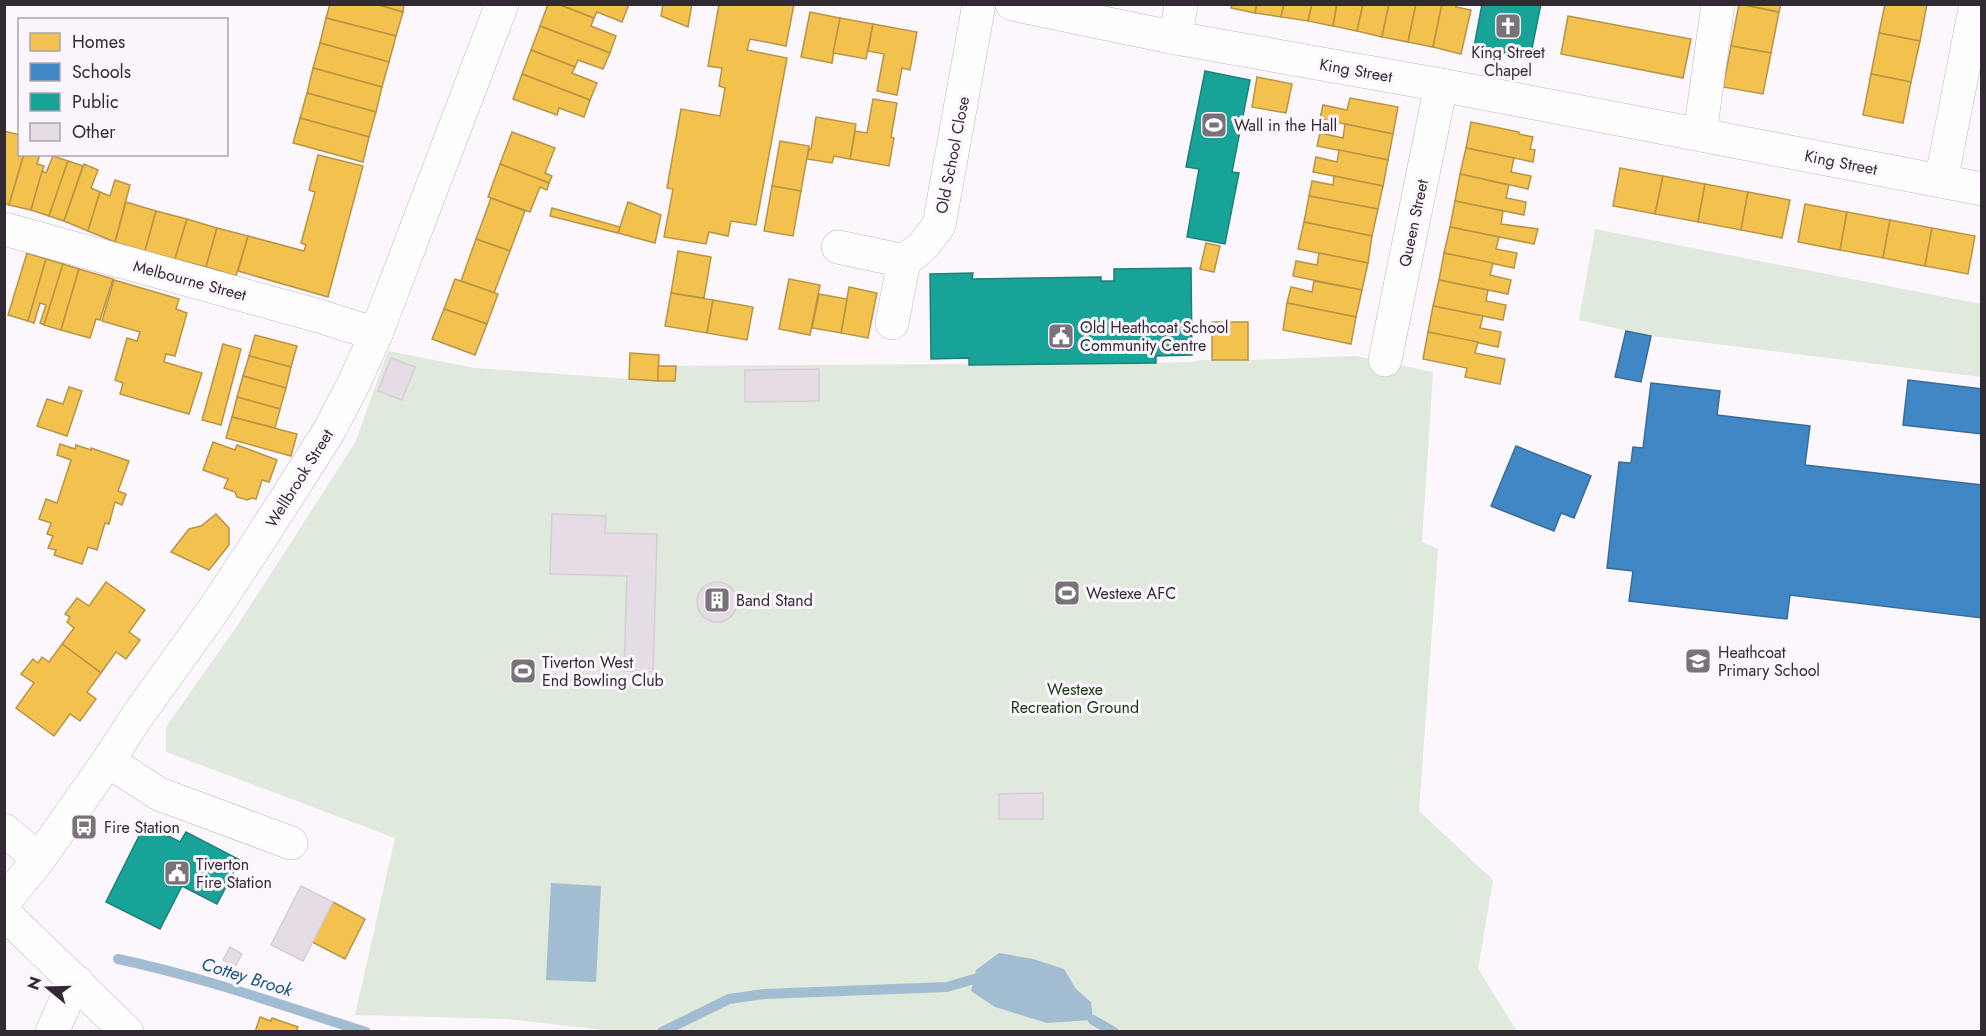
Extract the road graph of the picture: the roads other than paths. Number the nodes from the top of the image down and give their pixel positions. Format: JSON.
{"nodes":[{"id":1,"x":502,"y":4,"type":"edge"},
{"id":2,"x":979,"y":4,"type":"edge"},
{"id":3,"x":1012,"y":4,"type":"edge"},
{"id":4,"x":1181,"y":4,"type":"edge"},
{"id":5,"x":1718,"y":4,"type":"edge"},
{"id":6,"x":1976,"y":4,"type":"edge"},
{"id":7,"x":1176,"y":38,"type":"junction"},
{"id":8,"x":1442,"y":85,"type":"junction"},
{"id":9,"x":1700,"y":134,"type":"junction"},
{"id":10,"x":1941,"y":181,"type":"junction"},
{"id":11,"x":1982,"y":189,"type":"edge"},
{"id":12,"x":4,"y":229,"type":"edge"},
{"id":13,"x":838,"y":247,"type":"dead end"},
{"id":14,"x":904,"y":261,"type":"junction"},
{"id":15,"x":892,"y":323,"type":"dead end"},
{"id":16,"x":376,"y":334,"type":"junction"},
{"id":17,"x":1385,"y":360,"type":"dead end"},
{"id":18,"x":108,"y":761,"type":"junction"},
{"id":19,"x":4,"y":830,"type":"edge"},
{"id":20,"x":291,"y":843,"type":"dead end"},
{"id":21,"x":39,"y":859,"type":"junction"},
{"id":22,"x":4,"y":902,"type":"edge"},
{"id":23,"x":4,"y":913,"type":"edge"},
{"id":24,"x":77,"y":982,"type":"junction"},
{"id":25,"x":52,"y":1032,"type":"edge"},
{"id":26,"x":127,"y":1032,"type":"edge"}],
"edges":[{"from":1,"to":16,"type":"street","name":"Wellbrook Street"},
{"from":2,"to":14,"type":"street","name":"Old School Close"},
{"from":3,"to":7,"type":"street","name":"King Street"},
{"from":4,"to":7,"type":"street"},
{"from":5,"to":9,"type":"street"},
{"from":6,"to":10,"type":"street"},
{"from":7,"to":8,"type":"street","name":"King Street"},
{"from":8,"to":9,"type":"street","name":"King Street"},
{"from":8,"to":17,"type":"street","name":"Queen Street"},
{"from":9,"to":10,"type":"street","name":"King Street"},
{"from":10,"to":11,"type":"street","name":"King Street"},
{"from":12,"to":16,"type":"street","name":"Melbourne Street"},
{"from":13,"to":14,"type":"street"},
{"from":14,"to":15,"type":"street"},
{"from":16,"to":18,"type":"street","name":"Wellbrook Street"},
{"from":18,"to":20,"type":"street"},
{"from":18,"to":21,"type":"street","name":"Wellbrook Street"},
{"from":19,"to":21,"type":"street"},
{"from":21,"to":22,"type":"street","name":"Wellbrook Street"},
{"from":23,"to":24,"type":"street"},
{"from":24,"to":25,"type":"street"},
{"from":24,"to":26,"type":"street"}]}
